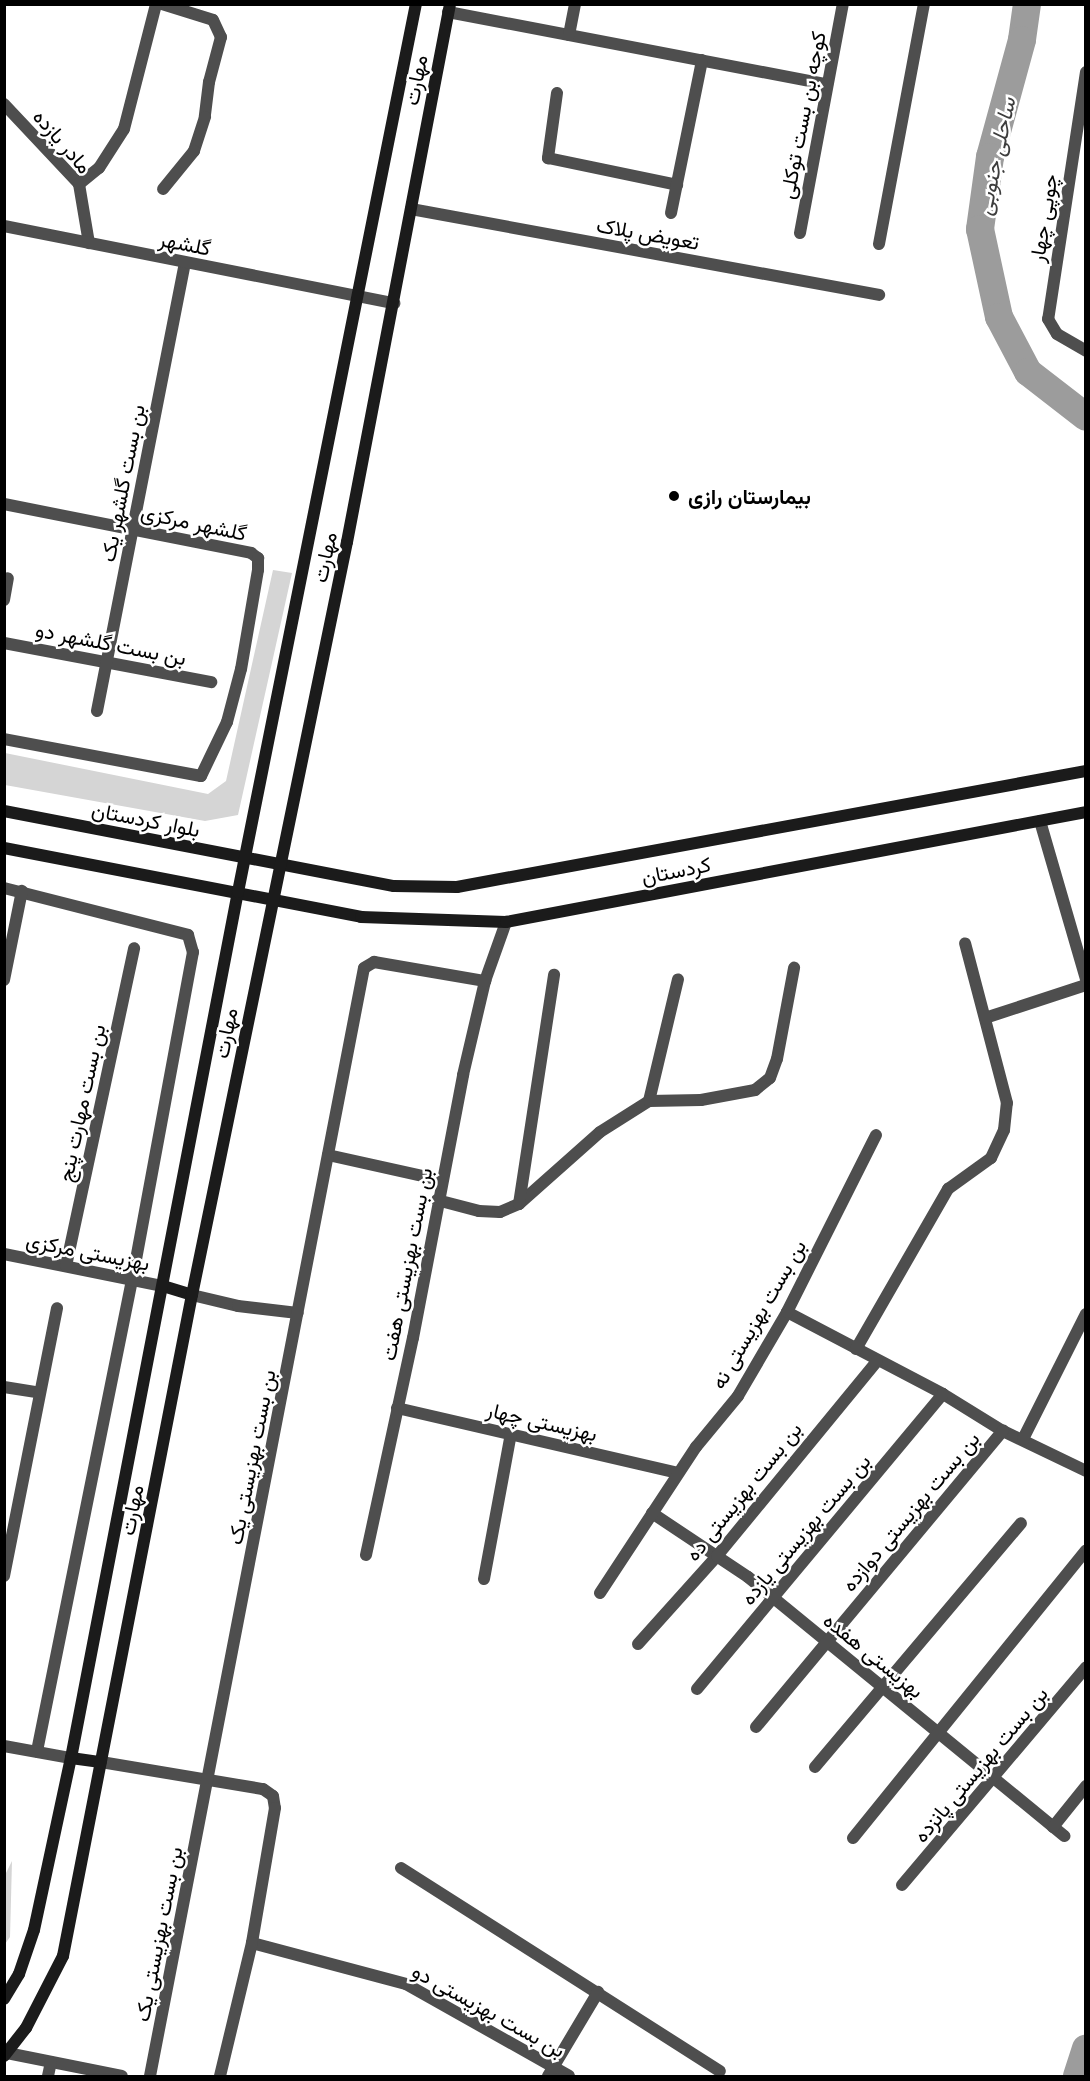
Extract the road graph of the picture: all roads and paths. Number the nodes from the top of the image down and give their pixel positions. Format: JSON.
{"nodes":[{"id":1,"x":156,"y":4,"type":"edge"},
{"id":2,"x":162,"y":4,"type":"edge"},
{"id":3,"x":416,"y":4,"type":"edge"},
{"id":4,"x":575,"y":4,"type":"edge"},
{"id":5,"x":843,"y":4,"type":"edge"},
{"id":6,"x":924,"y":4,"type":"edge"},
{"id":7,"x":449,"y":8,"type":"edge"},
{"id":8,"x":568,"y":35,"type":"junction"},
{"id":9,"x":702,"y":60,"type":"junction"},
{"id":10,"x":1086,"y":72,"type":"edge"},
{"id":11,"x":827,"y":84,"type":"junction"},
{"id":12,"x":557,"y":93,"type":"dead end"},
{"id":13,"x":4,"y":104,"type":"edge"},
{"id":14,"x":79,"y":184,"type":"junction"},
{"id":15,"x":677,"y":185,"type":"junction"},
{"id":16,"x":163,"y":189,"type":"dead end"},
{"id":17,"x":411,"y":209,"type":"junction"},
{"id":18,"x":671,"y":213,"type":"dead end"},
{"id":19,"x":4,"y":226,"type":"edge"},
{"id":20,"x":800,"y":233,"type":"dead end"},
{"id":21,"x":89,"y":243,"type":"junction"},
{"id":22,"x":879,"y":244,"type":"dead end"},
{"id":23,"x":184,"y":262,"type":"junction"},
{"id":24,"x":879,"y":295,"type":"dead end"},
{"id":25,"x":358,"y":297,"type":"junction"},
{"id":26,"x":394,"y":303,"type":"junction"},
{"id":27,"x":1086,"y":351,"type":"edge"},
{"id":28,"x":4,"y":504,"type":"edge"},
{"id":29,"x":133,"y":528,"type":"junction"},
{"id":30,"x":8,"y":578,"type":"dead end"},
{"id":31,"x":4,"y":600,"type":"edge"},
{"id":32,"x":4,"y":643,"type":"edge"},
{"id":33,"x":107,"y":662,"type":"junction"},
{"id":34,"x":211,"y":682,"type":"dead end"},
{"id":35,"x":97,"y":711,"type":"dead end"},
{"id":36,"x":4,"y":739,"type":"edge"},
{"id":37,"x":1086,"y":771,"type":"edge"},
{"id":38,"x":4,"y":811,"type":"edge"},
{"id":39,"x":1086,"y":812,"type":"edge"},
{"id":40,"x":1040,"y":821,"type":"junction"},
{"id":41,"x":4,"y":848,"type":"edge"},
{"id":42,"x":244,"y":858,"type":"junction"},
{"id":43,"x":279,"y":866,"type":"junction"},
{"id":44,"x":4,"y":888,"type":"edge"},
{"id":45,"x":22,"y":891,"type":"junction"},
{"id":46,"x":238,"y":892,"type":"junction"},
{"id":47,"x":272,"y":900,"type":"junction"},
{"id":48,"x":506,"y":922,"type":"junction"},
{"id":49,"x":965,"y":943,"type":"dead end"},
{"id":50,"x":134,"y":948,"type":"dead end"},
{"id":51,"x":794,"y":968,"type":"dead end"},
{"id":52,"x":554,"y":975,"type":"dead end"},
{"id":53,"x":678,"y":979,"type":"dead end"},
{"id":54,"x":1086,"y":979,"type":"edge"},
{"id":55,"x":4,"y":980,"type":"edge"},
{"id":56,"x":485,"y":981,"type":"junction"},
{"id":57,"x":1086,"y":986,"type":"edge"},
{"id":58,"x":985,"y":1018,"type":"junction"},
{"id":59,"x":649,"y":1101,"type":"junction"},
{"id":60,"x":876,"y":1135,"type":"dead end"},
{"id":61,"x":328,"y":1155,"type":"junction"},
{"id":62,"x":441,"y":1180,"type":"junction"},
{"id":63,"x":437,"y":1200,"type":"junction"},
{"id":64,"x":519,"y":1204,"type":"junction"},
{"id":65,"x":4,"y":1254,"type":"edge"},
{"id":66,"x":66,"y":1266,"type":"junction"},
{"id":67,"x":132,"y":1280,"type":"junction"},
{"id":68,"x":163,"y":1286,"type":"junction"},
{"id":69,"x":192,"y":1295,"type":"junction"},
{"id":70,"x":57,"y":1308,"type":"dead end"},
{"id":71,"x":788,"y":1312,"type":"junction"},
{"id":72,"x":298,"y":1313,"type":"junction"},
{"id":73,"x":1086,"y":1314,"type":"edge"},
{"id":74,"x":856,"y":1350,"type":"junction"},
{"id":75,"x":877,"y":1361,"type":"junction"},
{"id":76,"x":4,"y":1387,"type":"edge"},
{"id":77,"x":40,"y":1393,"type":"junction"},
{"id":78,"x":944,"y":1394,"type":"junction"},
{"id":79,"x":397,"y":1408,"type":"junction"},
{"id":80,"x":1003,"y":1431,"type":"junction"},
{"id":81,"x":512,"y":1434,"type":"junction"},
{"id":82,"x":1023,"y":1439,"type":"junction"},
{"id":83,"x":1086,"y":1471,"type":"edge"},
{"id":84,"x":678,"y":1473,"type":"junction"},
{"id":85,"x":652,"y":1513,"type":"junction"},
{"id":86,"x":1021,"y":1523,"type":"dead end"},
{"id":87,"x":1086,"y":1550,"type":"edge"},
{"id":88,"x":366,"y":1556,"type":"dead end"},
{"id":89,"x":717,"y":1556,"type":"junction"},
{"id":90,"x":6,"y":1557,"type":"edge"},
{"id":91,"x":4,"y":1576,"type":"edge"},
{"id":92,"x":484,"y":1579,"type":"dead end"},
{"id":93,"x":600,"y":1593,"type":"dead end"},
{"id":94,"x":773,"y":1597,"type":"junction"},
{"id":95,"x":827,"y":1641,"type":"junction"},
{"id":96,"x":638,"y":1644,"type":"dead end"},
{"id":97,"x":1086,"y":1667,"type":"edge"},
{"id":98,"x":882,"y":1687,"type":"junction"},
{"id":99,"x":697,"y":1689,"type":"dead end"},
{"id":100,"x":756,"y":1727,"type":"dead end"},
{"id":101,"x":940,"y":1734,"type":"junction"},
{"id":102,"x":4,"y":1746,"type":"edge"},
{"id":103,"x":37,"y":1752,"type":"junction"},
{"id":104,"x":71,"y":1758,"type":"junction"},
{"id":105,"x":101,"y":1762,"type":"junction"},
{"id":106,"x":815,"y":1767,"type":"dead end"},
{"id":107,"x":208,"y":1779,"type":"junction"},
{"id":108,"x":995,"y":1779,"type":"junction"},
{"id":109,"x":1086,"y":1786,"type":"edge"},
{"id":110,"x":1053,"y":1827,"type":"junction"},
{"id":111,"x":1065,"y":1836,"type":"dead end"},
{"id":112,"x":854,"y":1838,"type":"dead end"},
{"id":113,"x":401,"y":1868,"type":"dead end"},
{"id":114,"x":902,"y":1885,"type":"dead end"},
{"id":115,"x":252,"y":1943,"type":"junction"},
{"id":116,"x":598,"y":1992,"type":"junction"},
{"id":117,"x":4,"y":1999,"type":"edge"},
{"id":118,"x":6,"y":2054,"type":"edge"},
{"id":119,"x":51,"y":2062,"type":"junction"},
{"id":120,"x":550,"y":2071,"type":"edge"},
{"id":121,"x":720,"y":2071,"type":"dead end"},
{"id":122,"x":48,"y":2076,"type":"edge"},
{"id":123,"x":122,"y":2076,"type":"edge"},
{"id":124,"x":150,"y":2076,"type":"edge"},
{"id":125,"x":220,"y":2076,"type":"edge"},
{"id":126,"x":569,"y":2076,"type":"edge"}],
"edges":[{"from":1,"to":14,"type":"street"},
{"from":2,"to":16,"type":"street"},
{"from":3,"to":25,"type":"main road","name":"مهارت"},
{"from":4,"to":8,"type":"street"},
{"from":5,"to":11,"type":"street","name":"کوچه بن بست توکلی"},
{"from":6,"to":22,"type":"street"},
{"from":7,"to":8,"type":"street"},
{"from":7,"to":17,"type":"main road","name":"مهارت"},
{"from":8,"to":9,"type":"street"},
{"from":9,"to":11,"type":"street"},
{"from":9,"to":15,"type":"street"},
{"from":10,"to":27,"type":"street","name":"چوپی چهار"},
{"from":11,"to":20,"type":"street","name":"کوچه بن بست توکلی"},
{"from":12,"to":15,"type":"street"},
{"from":13,"to":14,"type":"street","name":"مادر یازده"},
{"from":14,"to":21,"type":"street","name":"مادر یازده"},
{"from":15,"to":18,"type":"street"},
{"from":17,"to":24,"type":"street","name":"تعویض پلاک"},
{"from":17,"to":26,"type":"main road","name":"مهارت"},
{"from":19,"to":21,"type":"street","name":"گلشهر"},
{"from":21,"to":23,"type":"street","name":"گلشهر"},
{"from":23,"to":25,"type":"street","name":"گلشهر"},
{"from":23,"to":29,"type":"street","name":"بن بست گلشهر یک"},
{"from":25,"to":26,"type":"street","name":"گلشهر"},
{"from":25,"to":42,"type":"main road","name":"مهارت"},
{"from":26,"to":43,"type":"main road","name":"مهارت"},
{"from":28,"to":29,"type":"street","name":"گلشهر مرکزی"},
{"from":29,"to":33,"type":"street","name":"بن بست گلشهر یک"},
{"from":29,"to":36,"type":"street","name":"گلشهر مرکزی"},
{"from":30,"to":31,"type":"street"},
{"from":32,"to":33,"type":"street","name":"بن بست گلشهر دو"},
{"from":33,"to":34,"type":"street","name":"بن بست گلشهر دو"},
{"from":33,"to":35,"type":"street","name":"بن بست گلشهر یک"},
{"from":37,"to":43,"type":"main road","name":"کردستان"},
{"from":38,"to":42,"type":"main road","name":"بلوار کردستان"},
{"from":39,"to":40,"type":"main road","name":"کردستان"},
{"from":40,"to":48,"type":"main road","name":"کردستان"},
{"from":40,"to":54,"type":"street"},
{"from":41,"to":46,"type":"main road"},
{"from":42,"to":43,"type":"main road","name":"بلوار کردستان"},
{"from":42,"to":46,"type":"main road","name":"مهارت"},
{"from":43,"to":47,"type":"main road","name":"مهارت"},
{"from":44,"to":45,"type":"street"},
{"from":45,"to":55,"type":"street"},
{"from":45,"to":67,"type":"street"},
{"from":46,"to":47,"type":"main road"},
{"from":46,"to":68,"type":"main road","name":"مهارت"},
{"from":47,"to":48,"type":"main road","name":"کردستان"},
{"from":47,"to":69,"type":"main road","name":"مهارت"},
{"from":48,"to":56,"type":"street","name":"بن بست بهزیستی هفت"},
{"from":49,"to":58,"type":"street"},
{"from":50,"to":66,"type":"street","name":"بن بست مهارت پنج"},
{"from":51,"to":59,"type":"street"},
{"from":52,"to":64,"type":"street"},
{"from":53,"to":59,"type":"street"},
{"from":56,"to":61,"type":"street","name":"بن بست بهزیستی یک"},
{"from":56,"to":62,"type":"street","name":"بن بست بهزیستی هفت"},
{"from":57,"to":58,"type":"street"},
{"from":58,"to":74,"type":"street"},
{"from":59,"to":64,"type":"street"},
{"from":60,"to":71,"type":"street","name":"بن بست بهزیستی نه"},
{"from":61,"to":62,"type":"street"},
{"from":61,"to":72,"type":"street","name":"بن بست بهزیستی یک"},
{"from":62,"to":63,"type":"street","name":"بن بست بهزیستی هفت"},
{"from":63,"to":64,"type":"street"},
{"from":63,"to":79,"type":"street","name":"بن بست بهزیستی هفت"},
{"from":65,"to":66,"type":"street","name":"بهزیستی مرکزی"},
{"from":66,"to":67,"type":"street","name":"بهزیستی مرکزی"},
{"from":67,"to":68,"type":"street","name":"بهزیستی مرکزی"},
{"from":67,"to":103,"type":"street"},
{"from":68,"to":69,"type":"main road"},
{"from":68,"to":104,"type":"main road","name":"مهارت"},
{"from":69,"to":72,"type":"street"},
{"from":69,"to":105,"type":"main road","name":"مهارت"},
{"from":70,"to":77,"type":"street"},
{"from":71,"to":74,"type":"street"},
{"from":71,"to":84,"type":"street","name":"بن بست بهزیستی نه"},
{"from":72,"to":107,"type":"street","name":"بن بست بهزیستی یک"},
{"from":73,"to":82,"type":"street"},
{"from":74,"to":75,"type":"street"},
{"from":75,"to":78,"type":"street"},
{"from":75,"to":89,"type":"street","name":"بن بست بهزیستی ده"},
{"from":76,"to":77,"type":"street"},
{"from":77,"to":90,"type":"street"},
{"from":78,"to":80,"type":"street"},
{"from":78,"to":94,"type":"street","name":"بن بست بهزیستی یازده"},
{"from":79,"to":81,"type":"street","name":"بهزیستی چهار"},
{"from":79,"to":88,"type":"street","name":"بن بست بهزیستی هفت"},
{"from":80,"to":82,"type":"street"},
{"from":80,"to":95,"type":"street","name":"بن بست بهزیستی دوازده"},
{"from":81,"to":84,"type":"street","name":"بهزیستی چهار"},
{"from":81,"to":92,"type":"street"},
{"from":82,"to":83,"type":"street"},
{"from":84,"to":85,"type":"street","name":"بن بست بهزیستی نه"},
{"from":85,"to":89,"type":"street","name":"بهزیستی هفده"},
{"from":85,"to":93,"type":"street","name":"بن بست بهزیستی نه"},
{"from":86,"to":98,"type":"street"},
{"from":87,"to":101,"type":"street"},
{"from":89,"to":94,"type":"street","name":"بهزیستی هفده"},
{"from":89,"to":96,"type":"street","name":"بن بست بهزیستی ده"},
{"from":90,"to":91,"type":"street"},
{"from":94,"to":95,"type":"street","name":"بهزیستی هفده"},
{"from":94,"to":99,"type":"street","name":"بن بست بهزیستی یازده"},
{"from":95,"to":98,"type":"street","name":"بهزیستی هفده"},
{"from":95,"to":100,"type":"street","name":"بن بست بهزیستی دوازده"},
{"from":97,"to":108,"type":"street","name":"بن بست بهزیستی پانزده"},
{"from":98,"to":101,"type":"street","name":"بهزیستی هفده"},
{"from":98,"to":106,"type":"street"},
{"from":101,"to":108,"type":"street","name":"بهزیستی هفده"},
{"from":101,"to":112,"type":"street"},
{"from":102,"to":103,"type":"street"},
{"from":103,"to":104,"type":"street"},
{"from":104,"to":105,"type":"main road"},
{"from":104,"to":117,"type":"main road","name":"مهارت"},
{"from":105,"to":107,"type":"street"},
{"from":105,"to":118,"type":"main road","name":"مهارت"},
{"from":107,"to":115,"type":"street"},
{"from":107,"to":124,"type":"street","name":"بن بست بهزیستی یک"},
{"from":108,"to":110,"type":"street","name":"بهزیستی هفده"},
{"from":108,"to":114,"type":"street","name":"بن بست بهزیستی پانزده"},
{"from":109,"to":110,"type":"street"},
{"from":110,"to":111,"type":"street","name":"بهزیستی هفده"},
{"from":113,"to":116,"type":"street"},
{"from":115,"to":120,"type":"street","name":"بن بست بهزیستی دو"},
{"from":115,"to":125,"type":"street"},
{"from":116,"to":120,"type":"street"},
{"from":116,"to":121,"type":"street"},
{"from":118,"to":119,"type":"street"},
{"from":119,"to":122,"type":"street"},
{"from":119,"to":123,"type":"street"},
{"from":120,"to":126,"type":"street","name":"بن بست بهزیستی دو"}]}
